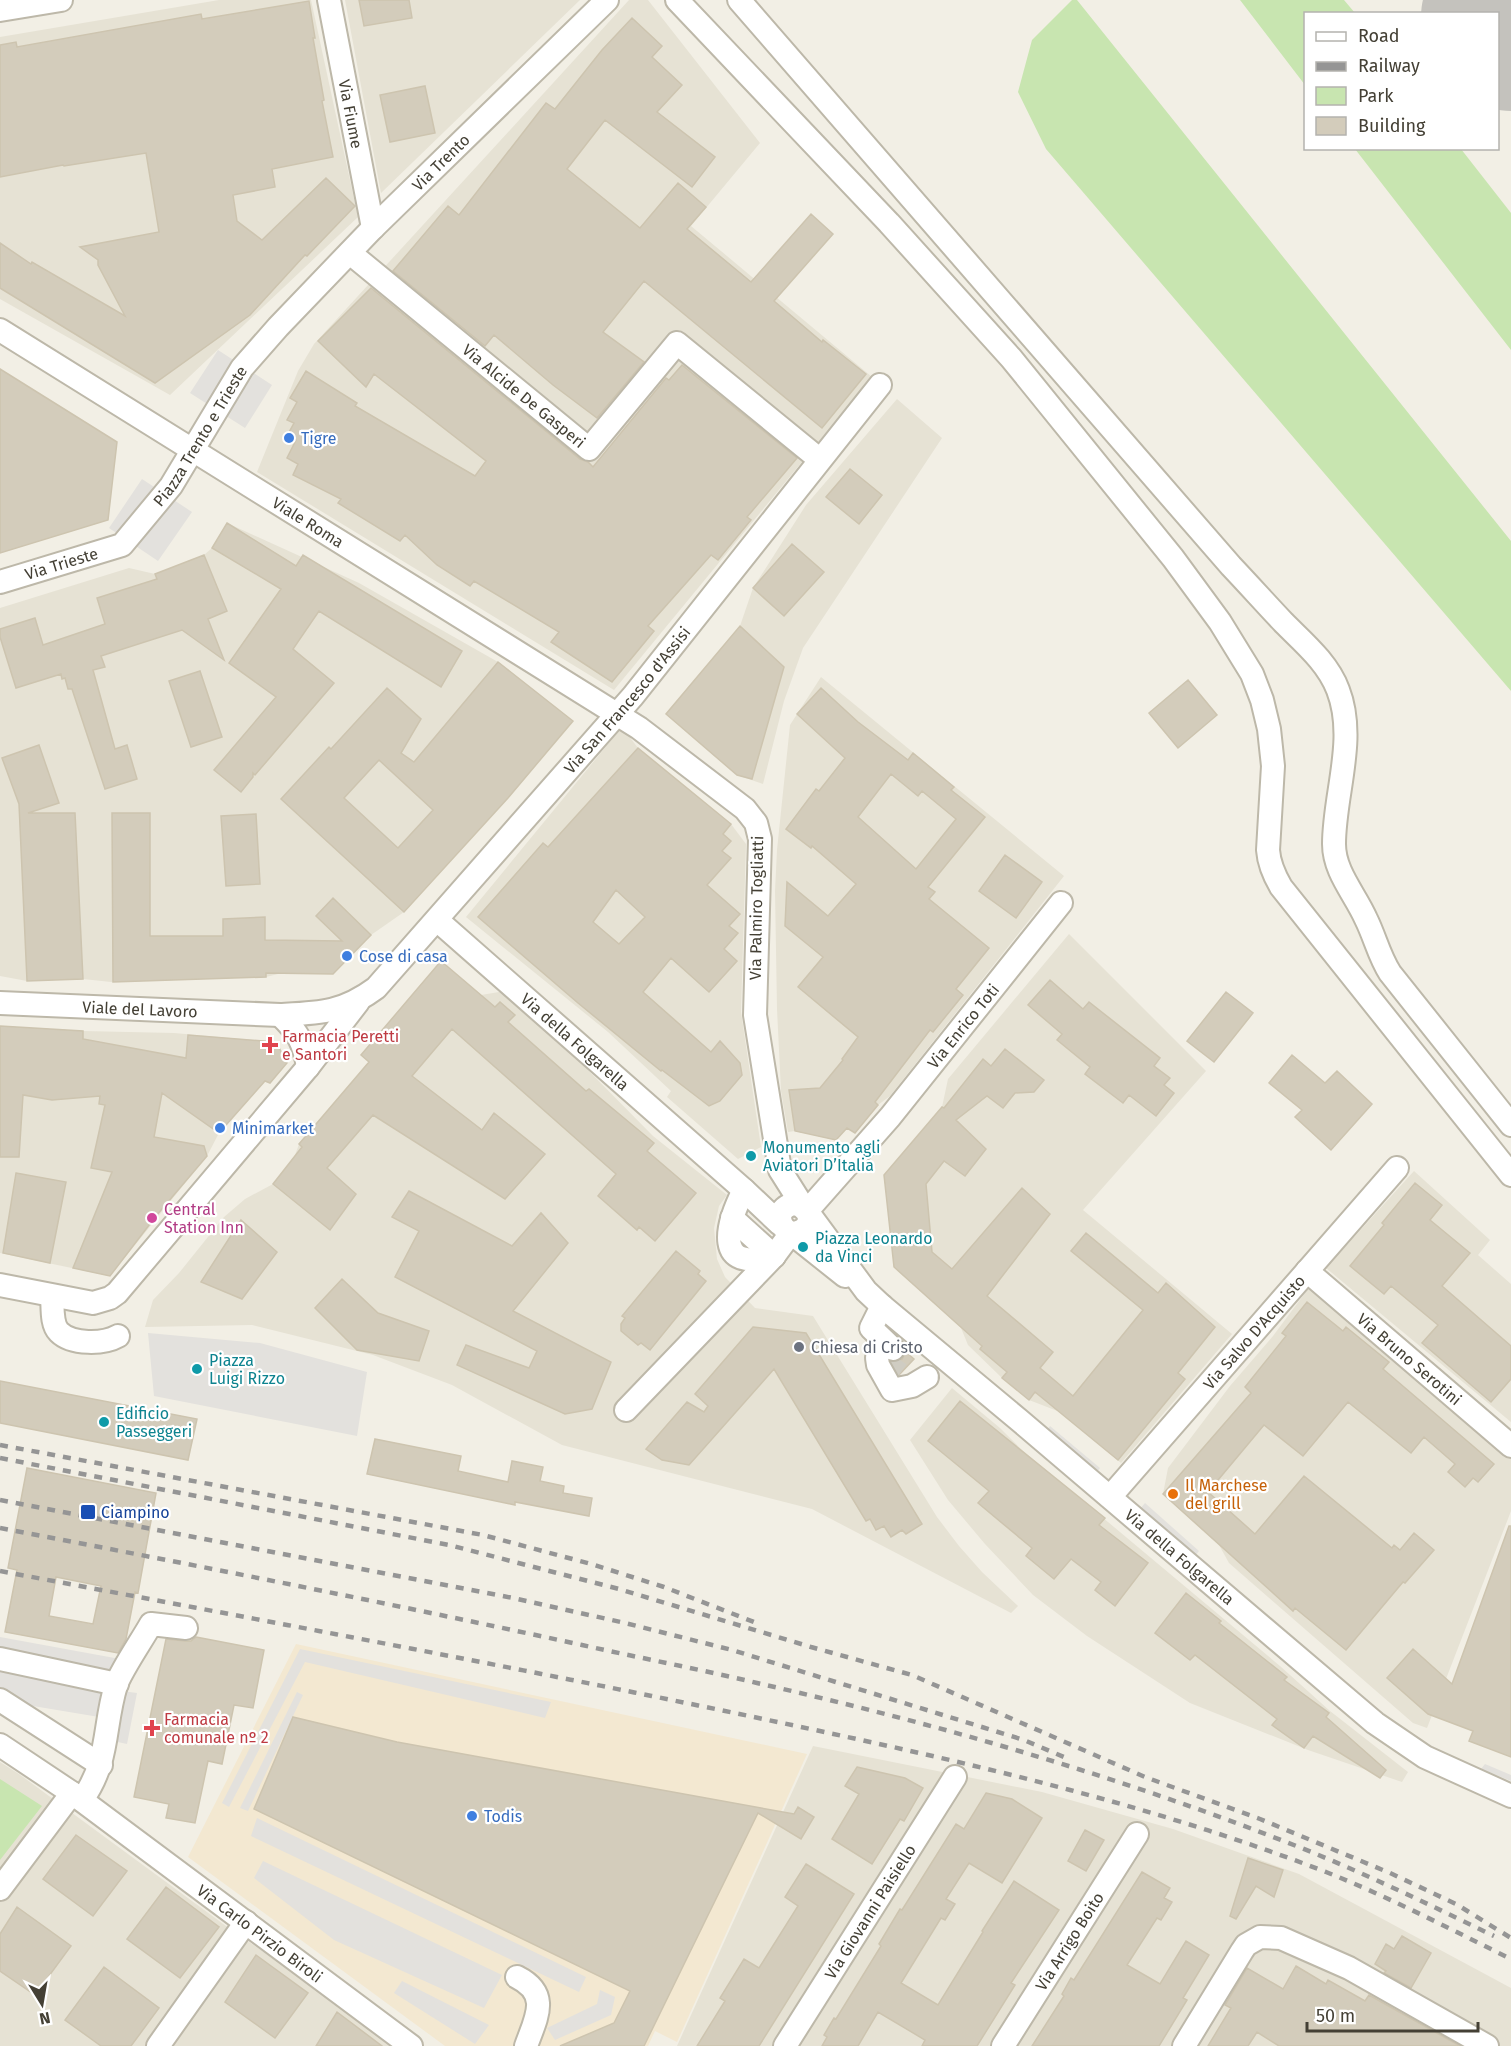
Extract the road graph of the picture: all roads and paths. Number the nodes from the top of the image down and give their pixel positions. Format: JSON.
{"nodes":[{"id":1,"x":61,"y":0,"type":"edge"},
{"id":2,"x":329,"y":0,"type":"edge"},
{"id":3,"x":607,"y":0,"type":"edge"},
{"id":4,"x":677,"y":0,"type":"edge"},
{"id":5,"x":738,"y":0,"type":"edge"},
{"id":6,"x":0,"y":10,"type":"edge"},
{"id":7,"x":373,"y":228,"type":"junction"},
{"id":8,"x":350,"y":253,"type":"junction"},
{"id":9,"x":278,"y":327,"type":"joint"},
{"id":10,"x":0,"y":330,"type":"edge"},
{"id":11,"x":880,"y":385,"type":"dead end"},
{"id":12,"x":192,"y":451,"type":"junction"},
{"id":13,"x":819,"y":459,"type":"junction"},
{"id":14,"x":122,"y":545,"type":"joint"},
{"id":15,"x":0,"y":582,"type":"edge"},
{"id":16,"x":616,"y":714,"type":"junction"},
{"id":17,"x":1061,"y":903,"type":"dead end"},
{"id":18,"x":436,"y":920,"type":"junction"},
{"id":19,"x":359,"y":1001,"type":"junction"},
{"id":20,"x":0,"y":1003,"type":"edge"},
{"id":21,"x":280,"y":1015,"type":"junction"},
{"id":22,"x":308,"y":1067,"type":"junction"},
{"id":23,"x":1511,"y":1125,"type":"edge"},
{"id":24,"x":1397,"y":1168,"type":"dead end"},
{"id":25,"x":780,"y":1170,"type":"junction"},
{"id":26,"x":1511,"y":1175,"type":"edge"},
{"id":27,"x":746,"y":1192,"type":"junction"},
{"id":28,"x":806,"y":1210,"type":"junction"},
{"id":29,"x":786,"y":1228,"type":"junction"},
{"id":30,"x":774,"y":1256,"type":"junction"},
{"id":31,"x":1307,"y":1271,"type":"junction"},
{"id":32,"x":0,"y":1285,"type":"edge"},
{"id":33,"x":52,"y":1296,"type":"junction"},
{"id":34,"x":874,"y":1298,"type":"junction"},
{"id":35,"x":102,"y":1301,"type":"junction"},
{"id":36,"x":952,"y":1364,"type":"junction"},
{"id":37,"x":626,"y":1410,"type":"dead end"},
{"id":38,"x":1511,"y":1446,"type":"edge"},
{"id":39,"x":1110,"y":1497,"type":"junction"},
{"id":40,"x":186,"y":1628,"type":"dead end"},
{"id":41,"x":0,"y":1659,"type":"edge"},
{"id":42,"x":117,"y":1684,"type":"junction"},
{"id":43,"x":0,"y":1700,"type":"edge"},
{"id":44,"x":0,"y":1745,"type":"edge"},
{"id":45,"x":101,"y":1765,"type":"junction"},
{"id":46,"x":955,"y":1777,"type":"dead end"},
{"id":47,"x":1511,"y":1796,"type":"edge"},
{"id":48,"x":77,"y":1797,"type":"junction"},
{"id":49,"x":1137,"y":1834,"type":"dead end"},
{"id":50,"x":0,"y":1889,"type":"edge"},
{"id":51,"x":246,"y":1922,"type":"junction"},
{"id":52,"x":517,"y":1977,"type":"dead end"},
{"id":53,"x":158,"y":2046,"type":"edge"},
{"id":54,"x":411,"y":2046,"type":"edge"},
{"id":55,"x":526,"y":2046,"type":"edge"},
{"id":56,"x":786,"y":2046,"type":"edge"},
{"id":57,"x":1003,"y":2046,"type":"edge"},
{"id":58,"x":1184,"y":2046,"type":"edge"},
{"id":59,"x":1487,"y":2046,"type":"edge"}],
"edges":[{"from":1,"to":6,"type":"street"},
{"from":2,"to":7,"type":"street","name":"Via Fiume"},
{"from":3,"to":7,"type":"street","name":"Via Trento"},
{"from":4,"to":26,"type":"street"},
{"from":5,"to":23,"type":"street"},
{"from":7,"to":8,"type":"street","name":"Via Trento"},
{"from":8,"to":9,"type":"street","name":"Via Trento"},
{"from":8,"to":13,"type":"street","name":"Via Alcide De Gasperi"},
{"from":9,"to":12,"type":"street","name":"Piazza Trento e Trieste"},
{"from":10,"to":12,"type":"street","name":"Viale Roma"},
{"from":11,"to":13,"type":"street","name":"Via San Francesco d'Assisi"},
{"from":12,"to":14,"type":"street","name":"Piazza Trento e Trieste"},
{"from":12,"to":16,"type":"street","name":"Viale Roma"},
{"from":13,"to":16,"type":"street","name":"Via San Francesco d'Assisi"},
{"from":14,"to":15,"type":"street","name":"Via Trieste"},
{"from":16,"to":18,"type":"street","name":"Via San Francesco d'Assisi"},
{"from":16,"to":25,"type":"street","name":"Via Palmiro Togliatti"},
{"from":17,"to":28,"type":"street","name":"Via Enrico Toti"},
{"from":18,"to":19,"type":"street","name":"Via San Francesco d'Assisi"},
{"from":18,"to":27,"type":"street","name":"Via della Folgarella"},
{"from":19,"to":21,"type":"street","name":"Via San Francesco d'Assisi"},
{"from":19,"to":22,"type":"street","name":"Via San Francesco d'Assisi"},
{"from":20,"to":21,"type":"street","name":"Viale del Lavoro"},
{"from":21,"to":22,"type":"street"},
{"from":22,"to":35,"type":"street","name":"Via San Francesco d'Assisi"},
{"from":24,"to":31,"type":"street","name":"Via Salvo D'Acquisto"},
{"from":25,"to":27,"type":"street"},
{"from":25,"to":28,"type":"street"},
{"from":27,"to":29,"type":"street"},
{"from":27,"to":30,"type":"street"},
{"from":28,"to":29,"type":"street"},
{"from":28,"to":34,"type":"street"},
{"from":29,"to":30,"type":"street"},
{"from":29,"to":34,"type":"street"},
{"from":30,"to":37,"type":"street"},
{"from":31,"to":38,"type":"street","name":"Via Bruno Serotini"},
{"from":31,"to":39,"type":"street","name":"Via Salvo D'Acquisto"},
{"from":32,"to":33,"type":"street"},
{"from":33,"to":35,"type":"street"},
{"from":33,"to":35,"type":"street"},
{"from":34,"to":36,"type":"street","name":"Via della Folgarella"},
{"from":34,"to":36,"type":"street"},
{"from":36,"to":39,"type":"street","name":"Via della Folgarella"},
{"from":39,"to":47,"type":"street","name":"Via della Folgarella"},
{"from":40,"to":42,"type":"street"},
{"from":41,"to":42,"type":"street"},
{"from":42,"to":45,"type":"street"},
{"from":43,"to":45,"type":"street"},
{"from":44,"to":48,"type":"street","name":"Via Carlo Pirzio Biroli"},
{"from":45,"to":48,"type":"street"},
{"from":46,"to":56,"type":"street","name":"Via Giovanni Paisiello"},
{"from":48,"to":50,"type":"street"},
{"from":48,"to":51,"type":"street","name":"Via Carlo Pirzio Biroli"},
{"from":49,"to":57,"type":"street","name":"Via Arrigo Boito"},
{"from":51,"to":53,"type":"street"},
{"from":51,"to":54,"type":"street","name":"Via Carlo Pirzio Biroli"},
{"from":52,"to":55,"type":"street"},
{"from":58,"to":59,"type":"street"}]}
